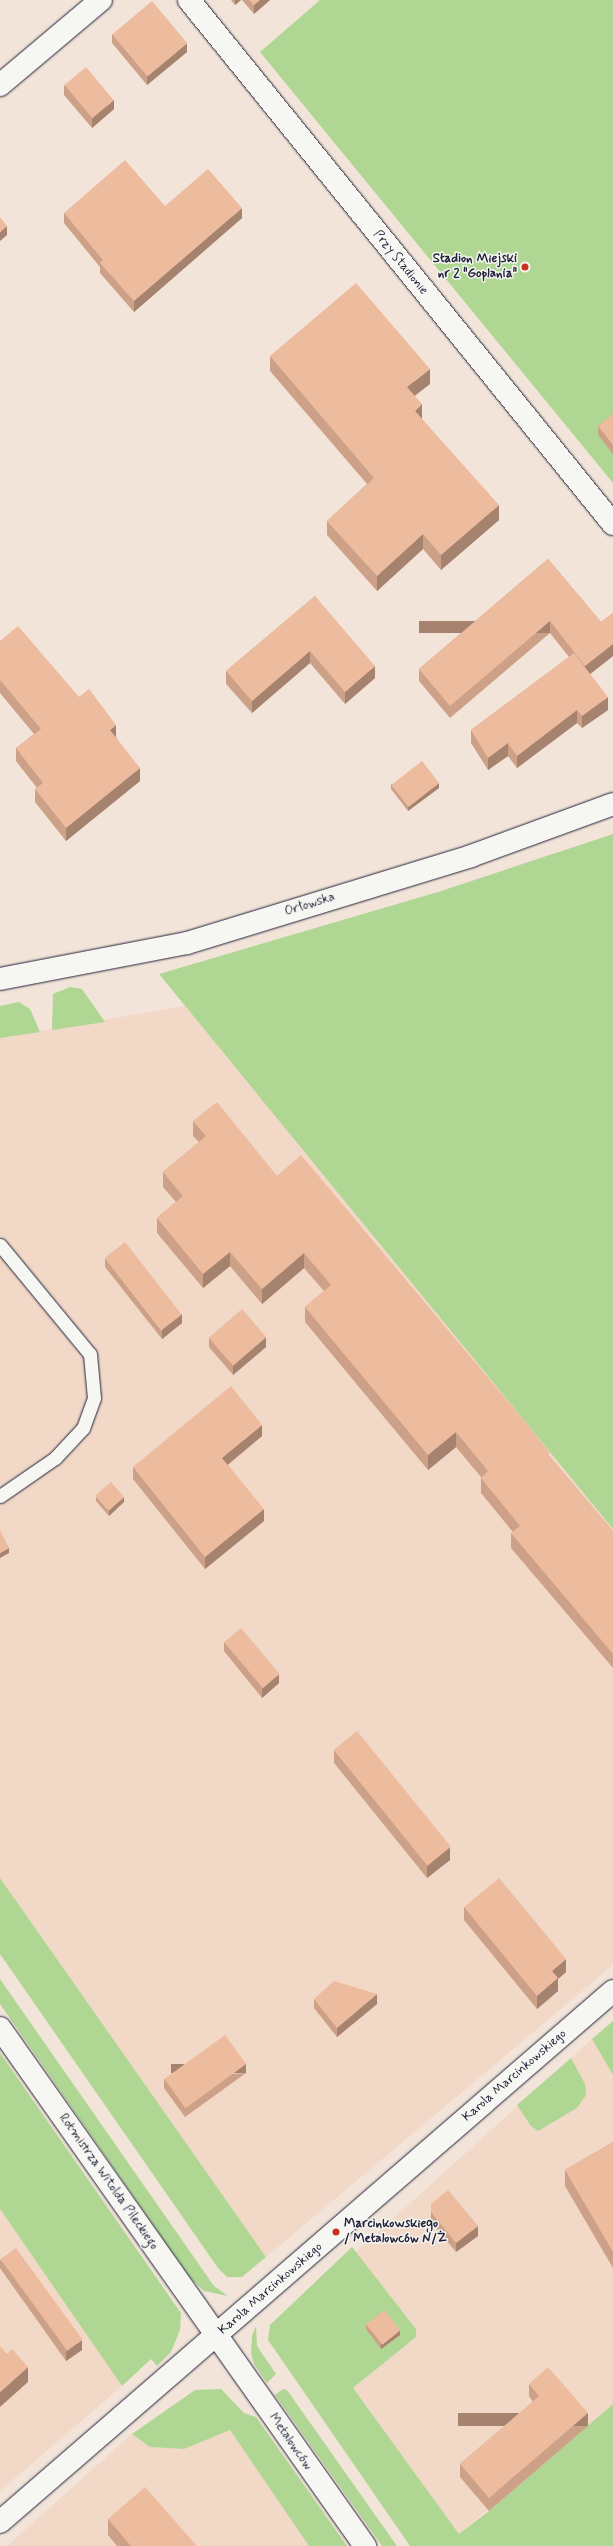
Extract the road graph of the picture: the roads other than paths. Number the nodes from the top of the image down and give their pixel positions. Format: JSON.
{"nodes":[{"id":1,"x":100,"y":0,"type":"edge"},
{"id":2,"x":189,"y":0,"type":"edge"},
{"id":3,"x":0,"y":84,"type":"edge"},
{"id":4,"x":613,"y":524,"type":"edge"},
{"id":5,"x":613,"y":804,"type":"edge"},
{"id":6,"x":0,"y":979,"type":"edge"},
{"id":7,"x":0,"y":1245,"type":"edge"},
{"id":8,"x":0,"y":1496,"type":"edge"},
{"id":9,"x":613,"y":1991,"type":"edge"},
{"id":10,"x":0,"y":2028,"type":"edge"},
{"id":11,"x":217,"y":2336,"type":"junction"},
{"id":12,"x":0,"y":2522,"type":"edge"},
{"id":13,"x":365,"y":2546,"type":"edge"}],
"edges":[{"from":1,"to":3,"type":"street"},
{"from":2,"to":4,"type":"street","name":"Przy Stadionie"},
{"from":5,"to":6,"type":"street","name":"Orłowska"},
{"from":7,"to":8,"type":"lane"},
{"from":9,"to":11,"type":"street","name":"Karola Marcinkowskiego"},
{"from":10,"to":11,"type":"street","name":"Rotmistrza Witolda Pileckiego"},
{"from":11,"to":12,"type":"street","name":"Karola Marcinkowskiego"},
{"from":11,"to":13,"type":"street","name":"Metalowców"}]}
